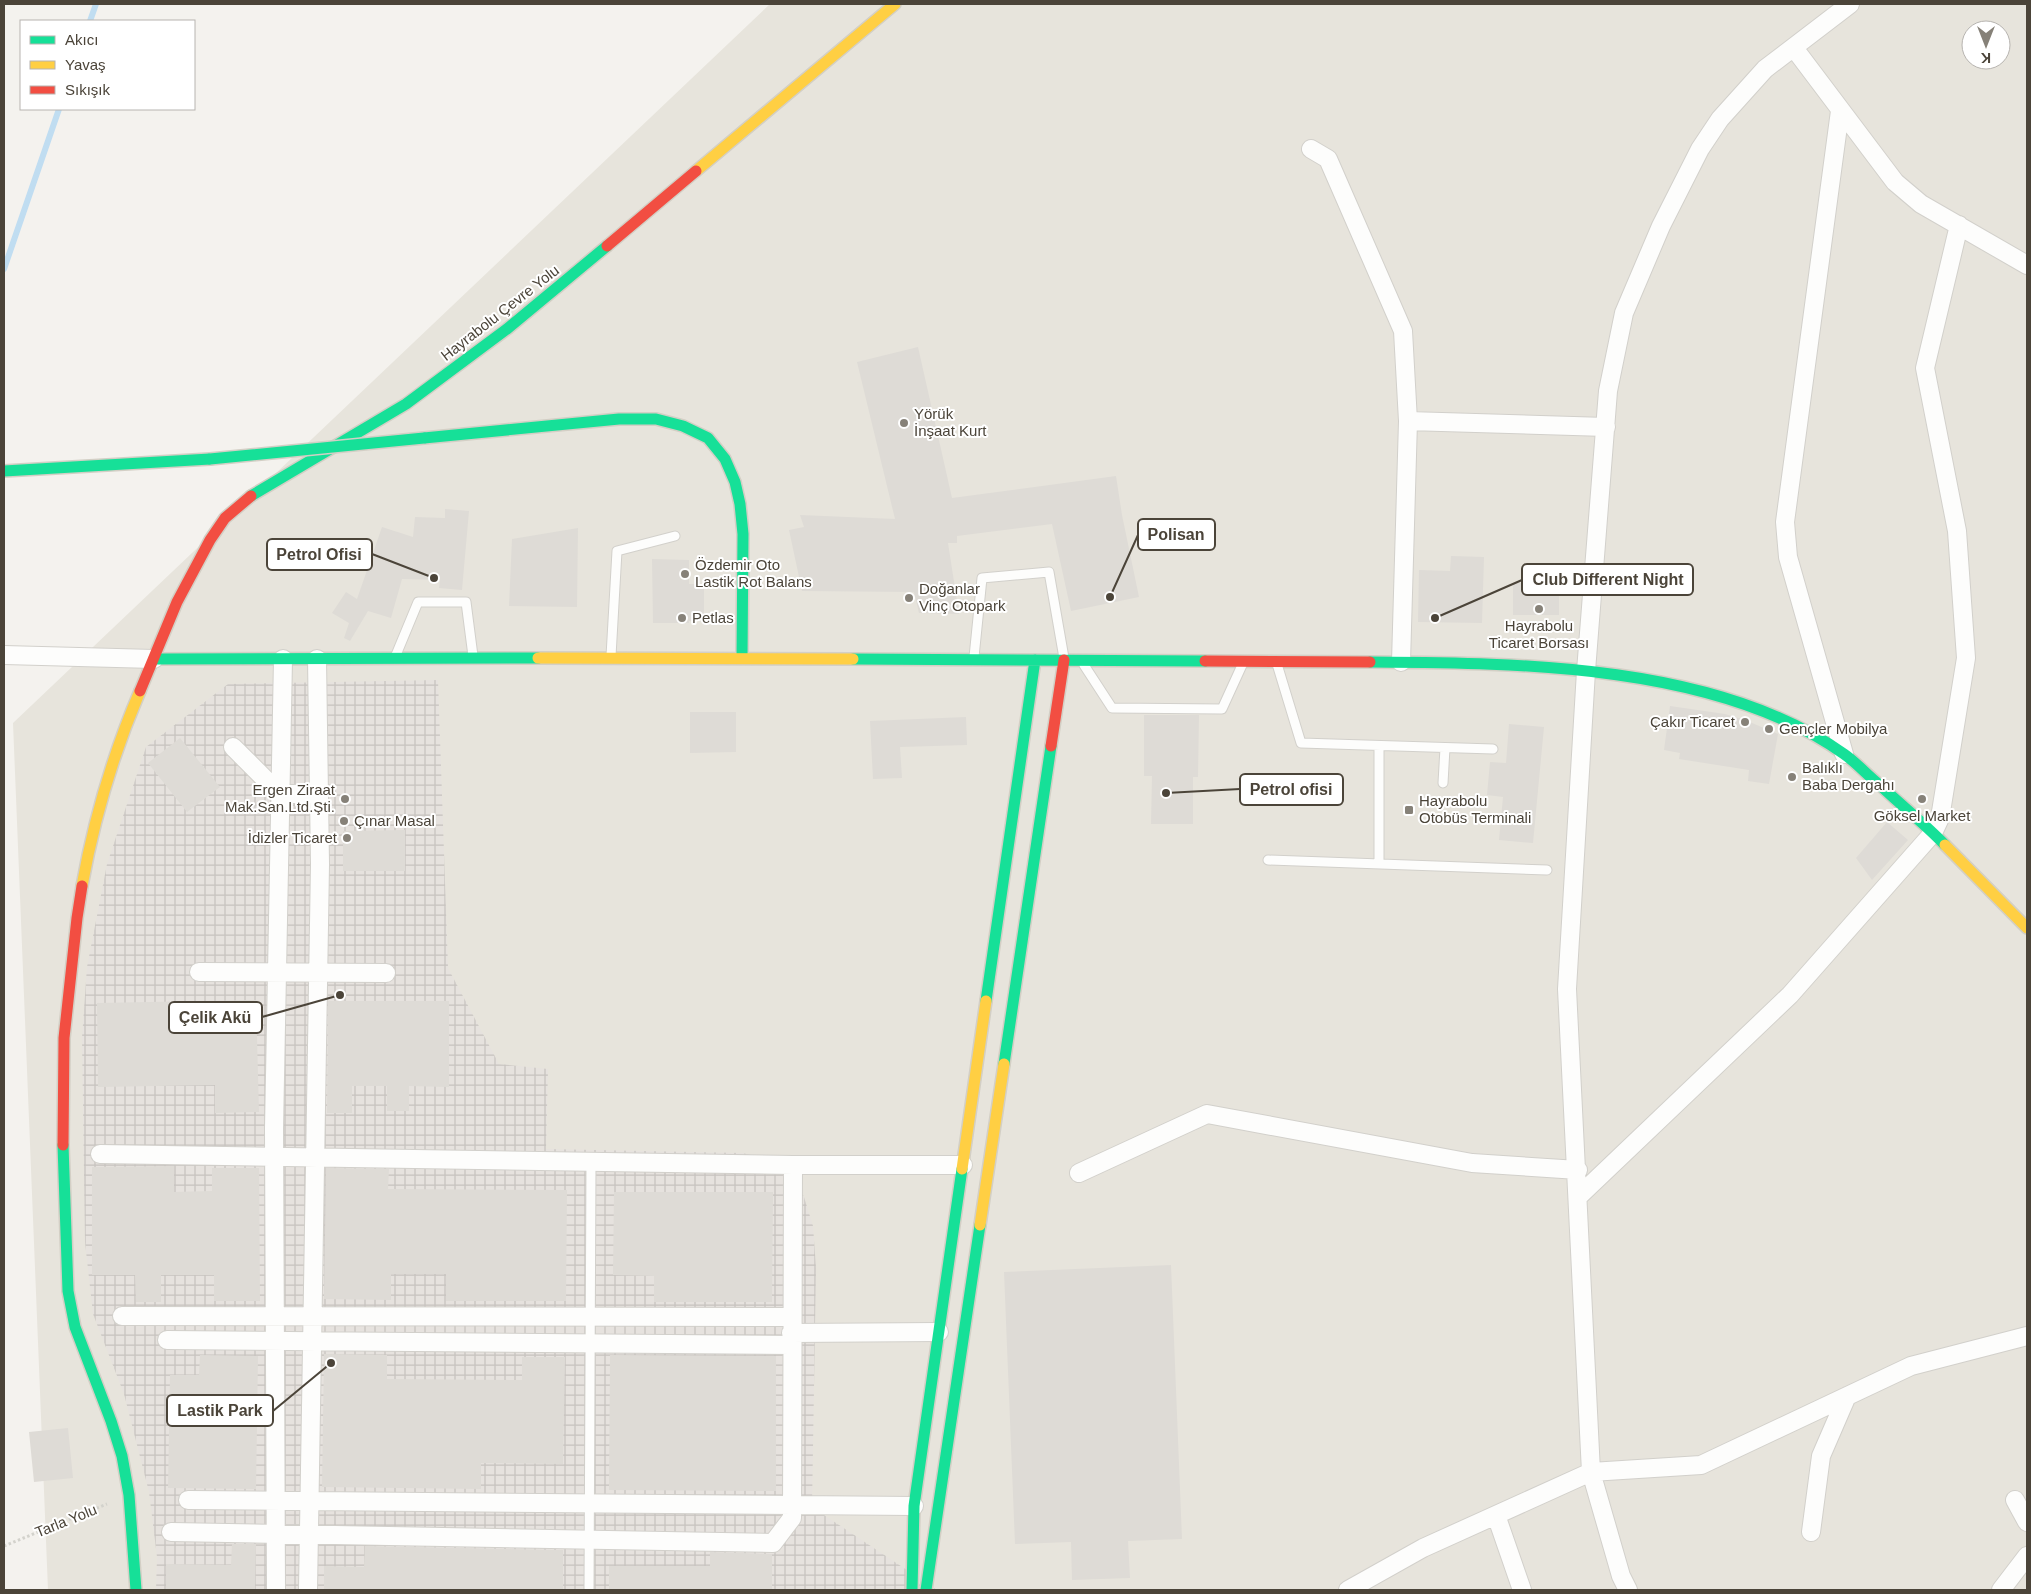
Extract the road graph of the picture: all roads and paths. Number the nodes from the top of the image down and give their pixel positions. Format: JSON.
{"nodes":[{"id":1,"x":895,"y":4,"type":"edge"},
{"id":2,"x":1850,"y":4,"type":"edge"},
{"id":3,"x":1794,"y":48,"type":"junction"},
{"id":4,"x":1840,"y":111,"type":"junction"},
{"id":5,"x":1311,"y":149,"type":"dead end"},
{"id":6,"x":1959,"y":225,"type":"junction"},
{"id":7,"x":2027,"y":265,"type":"edge"},
{"id":8,"x":1408,"y":421,"type":"junction"},
{"id":9,"x":1606,"y":427,"type":"junction"},
{"id":10,"x":4,"y":471,"type":"edge"},
{"id":11,"x":675,"y":536,"type":"dead end"},
{"id":12,"x":4,"y":655,"type":"edge"},
{"id":13,"x":611,"y":658,"type":"junction"},
{"id":14,"x":742,"y":658,"type":"junction"},
{"id":15,"x":154,"y":659,"type":"junction"},
{"id":16,"x":283,"y":659,"type":"junction"},
{"id":17,"x":317,"y":659,"type":"junction"},
{"id":18,"x":395,"y":659,"type":"junction"},
{"id":19,"x":473,"y":659,"type":"junction"},
{"id":20,"x":974,"y":660,"type":"junction"},
{"id":21,"x":1035,"y":660,"type":"junction"},
{"id":22,"x":1064,"y":660,"type":"junction"},
{"id":23,"x":1081,"y":660,"type":"junction"},
{"id":24,"x":1244,"y":661,"type":"junction"},
{"id":25,"x":1277,"y":662,"type":"junction"},
{"id":26,"x":1400,"y":662,"type":"junction"},
{"id":27,"x":1586,"y":671,"type":"junction"},
{"id":28,"x":1379,"y":746,"type":"junction"},
{"id":29,"x":233,"y":748,"type":"dead end"},
{"id":30,"x":1445,"y":748,"type":"junction"},
{"id":31,"x":1493,"y":750,"type":"dead end"},
{"id":32,"x":1844,"y":754,"type":"junction"},
{"id":33,"x":1443,"y":783,"type":"dead end"},
{"id":34,"x":280,"y":794,"type":"junction"},
{"id":35,"x":319,"y":794,"type":"junction"},
{"id":36,"x":1933,"y":833,"type":"junction"},
{"id":37,"x":1268,"y":860,"type":"dead end"},
{"id":38,"x":1379,"y":864,"type":"junction"},
{"id":39,"x":1546,"y":870,"type":"dead end"},
{"id":40,"x":2027,"y":928,"type":"edge"},
{"id":41,"x":199,"y":972,"type":"dead end"},
{"id":42,"x":277,"y":972,"type":"junction"},
{"id":43,"x":318,"y":972,"type":"junction"},
{"id":44,"x":386,"y":973,"type":"dead end"},
{"id":45,"x":100,"y":1154,"type":"dead end"},
{"id":46,"x":274,"y":1157,"type":"junction"},
{"id":47,"x":316,"y":1158,"type":"junction"},
{"id":48,"x":590,"y":1162,"type":"junction"},
{"id":49,"x":793,"y":1165,"type":"junction"},
{"id":50,"x":963,"y":1165,"type":"junction"},
{"id":51,"x":1578,"y":1170,"type":"junction"},
{"id":52,"x":1078,"y":1173,"type":"dead end"},
{"id":53,"x":1579,"y":1196,"type":"junction"},
{"id":54,"x":122,"y":1316,"type":"dead end"},
{"id":55,"x":275,"y":1316,"type":"junction"},
{"id":56,"x":313,"y":1316,"type":"junction"},
{"id":57,"x":590,"y":1316,"type":"junction"},
{"id":58,"x":791,"y":1331,"type":"junction"},
{"id":59,"x":939,"y":1332,"type":"junction"},
{"id":60,"x":2027,"y":1336,"type":"edge"},
{"id":61,"x":167,"y":1340,"type":"dead end"},
{"id":62,"x":275,"y":1341,"type":"junction"},
{"id":63,"x":312,"y":1341,"type":"junction"},
{"id":64,"x":590,"y":1344,"type":"junction"},
{"id":65,"x":1847,"y":1396,"type":"junction"},
{"id":66,"x":1591,"y":1472,"type":"junction"},
{"id":67,"x":129,"y":1495,"type":"junction"},
{"id":68,"x":188,"y":1500,"type":"dead end"},
{"id":69,"x":2015,"y":1500,"type":"dead end"},
{"id":70,"x":276,"y":1501,"type":"junction"},
{"id":71,"x":310,"y":1501,"type":"junction"},
{"id":72,"x":589,"y":1504,"type":"junction"},
{"id":73,"x":791,"y":1506,"type":"junction"},
{"id":74,"x":914,"y":1506,"type":"junction"},
{"id":75,"x":1496,"y":1515,"type":"junction"},
{"id":76,"x":2027,"y":1522,"type":"edge"},
{"id":77,"x":171,"y":1532,"type":"dead end"},
{"id":78,"x":1810,"y":1532,"type":"dead end"},
{"id":79,"x":276,"y":1534,"type":"junction"},
{"id":80,"x":309,"y":1534,"type":"junction"},
{"id":81,"x":589,"y":1539,"type":"junction"},
{"id":82,"x":4,"y":1546,"type":"edge"},
{"id":83,"x":2027,"y":1556,"type":"edge"},
{"id":84,"x":136,"y":1590,"type":"edge"},
{"id":85,"x":276,"y":1590,"type":"edge"},
{"id":86,"x":308,"y":1590,"type":"edge"},
{"id":87,"x":589,"y":1590,"type":"edge"},
{"id":88,"x":912,"y":1590,"type":"edge"},
{"id":89,"x":926,"y":1590,"type":"edge"},
{"id":90,"x":1348,"y":1590,"type":"edge"},
{"id":91,"x":1522,"y":1590,"type":"edge"},
{"id":92,"x":1628,"y":1590,"type":"edge"},
{"id":93,"x":2001,"y":1590,"type":"edge"}],
"edges":[{"from":1,"to":15,"type":"main road","name":"Hayrabolu Çevre Yolu"},
{"from":2,"to":3,"type":"street"},
{"from":3,"to":4,"type":"street"},
{"from":3,"to":9,"type":"street"},
{"from":4,"to":6,"type":"street"},
{"from":4,"to":32,"type":"street"},
{"from":5,"to":8,"type":"street"},
{"from":6,"to":7,"type":"street"},
{"from":6,"to":36,"type":"street"},
{"from":8,"to":9,"type":"street"},
{"from":8,"to":26,"type":"street"},
{"from":9,"to":27,"type":"street"},
{"from":10,"to":14,"type":"main road","bridge":true},
{"from":11,"to":13,"type":"lane"},
{"from":12,"to":15,"type":"street"},
{"from":13,"to":14,"type":"main road"},
{"from":13,"to":19,"type":"main road"},
{"from":14,"to":20,"type":"main road"},
{"from":15,"to":16,"type":"main road"},
{"from":15,"to":67,"type":"main road","name":"Hayrabolu Çevre Yolu"},
{"from":16,"to":17,"type":"main road"},
{"from":16,"to":34,"type":"street"},
{"from":17,"to":18,"type":"main road"},
{"from":17,"to":35,"type":"street"},
{"from":18,"to":19,"type":"main road"},
{"from":18,"to":19,"type":"lane"},
{"from":20,"to":21,"type":"main road"},
{"from":20,"to":22,"type":"lane"},
{"from":21,"to":22,"type":"main road"},
{"from":21,"to":50,"type":"main road"},
{"from":22,"to":23,"type":"main road"},
{"from":22,"to":89,"type":"main road"},
{"from":23,"to":24,"type":"main road"},
{"from":23,"to":24,"type":"lane"},
{"from":24,"to":25,"type":"main road"},
{"from":25,"to":26,"type":"main road"},
{"from":25,"to":28,"type":"lane"},
{"from":26,"to":27,"type":"main road"},
{"from":27,"to":32,"type":"main road"},
{"from":27,"to":51,"type":"street"},
{"from":28,"to":30,"type":"lane"},
{"from":28,"to":38,"type":"lane"},
{"from":29,"to":34,"type":"street"},
{"from":30,"to":31,"type":"lane"},
{"from":30,"to":33,"type":"lane"},
{"from":32,"to":36,"type":"main road"},
{"from":34,"to":35,"type":"street"},
{"from":34,"to":42,"type":"street"},
{"from":35,"to":43,"type":"street"},
{"from":36,"to":40,"type":"main road"},
{"from":36,"to":53,"type":"street"},
{"from":37,"to":38,"type":"lane"},
{"from":38,"to":39,"type":"lane"},
{"from":41,"to":42,"type":"street"},
{"from":42,"to":43,"type":"street"},
{"from":42,"to":46,"type":"street"},
{"from":43,"to":44,"type":"street"},
{"from":43,"to":47,"type":"street"},
{"from":45,"to":46,"type":"street"},
{"from":46,"to":47,"type":"street"},
{"from":46,"to":55,"type":"street"},
{"from":47,"to":48,"type":"street"},
{"from":47,"to":56,"type":"street"},
{"from":48,"to":49,"type":"street"},
{"from":48,"to":57,"type":"lane"},
{"from":49,"to":50,"type":"street"},
{"from":49,"to":58,"type":"street"},
{"from":50,"to":59,"type":"main road"},
{"from":51,"to":52,"type":"street"},
{"from":51,"to":53,"type":"street"},
{"from":53,"to":66,"type":"street"},
{"from":54,"to":55,"type":"street"},
{"from":55,"to":56,"type":"street"},
{"from":55,"to":62,"type":"street"},
{"from":56,"to":57,"type":"street"},
{"from":56,"to":63,"type":"street"},
{"from":57,"to":58,"type":"street"},
{"from":57,"to":64,"type":"lane"},
{"from":58,"to":59,"type":"street"},
{"from":58,"to":64,"type":"street"},
{"from":58,"to":73,"type":"street"},
{"from":59,"to":74,"type":"main road"},
{"from":60,"to":65,"type":"street"},
{"from":61,"to":62,"type":"street"},
{"from":62,"to":63,"type":"street"},
{"from":62,"to":70,"type":"street"},
{"from":63,"to":64,"type":"street"},
{"from":63,"to":71,"type":"street"},
{"from":64,"to":72,"type":"lane"},
{"from":65,"to":66,"type":"street"},
{"from":65,"to":78,"type":"street"},
{"from":66,"to":75,"type":"street"},
{"from":66,"to":92,"type":"street"},
{"from":67,"to":82,"type":"path","name":"Tarla Yolu"},
{"from":67,"to":84,"type":"main road","name":"Hayrabolu Çevre Yolu"},
{"from":68,"to":70,"type":"street"},
{"from":69,"to":76,"type":"street"},
{"from":70,"to":71,"type":"street"},
{"from":70,"to":79,"type":"street"},
{"from":71,"to":72,"type":"street"},
{"from":71,"to":80,"type":"street"},
{"from":72,"to":73,"type":"street"},
{"from":72,"to":81,"type":"lane"},
{"from":73,"to":74,"type":"street"},
{"from":73,"to":81,"type":"street"},
{"from":74,"to":88,"type":"main road"},
{"from":75,"to":90,"type":"street"},
{"from":75,"to":91,"type":"street"},
{"from":77,"to":79,"type":"street"},
{"from":79,"to":80,"type":"street"},
{"from":79,"to":85,"type":"street"},
{"from":80,"to":81,"type":"street"},
{"from":80,"to":86,"type":"street"},
{"from":81,"to":87,"type":"lane"},
{"from":83,"to":93,"type":"street"}]}
